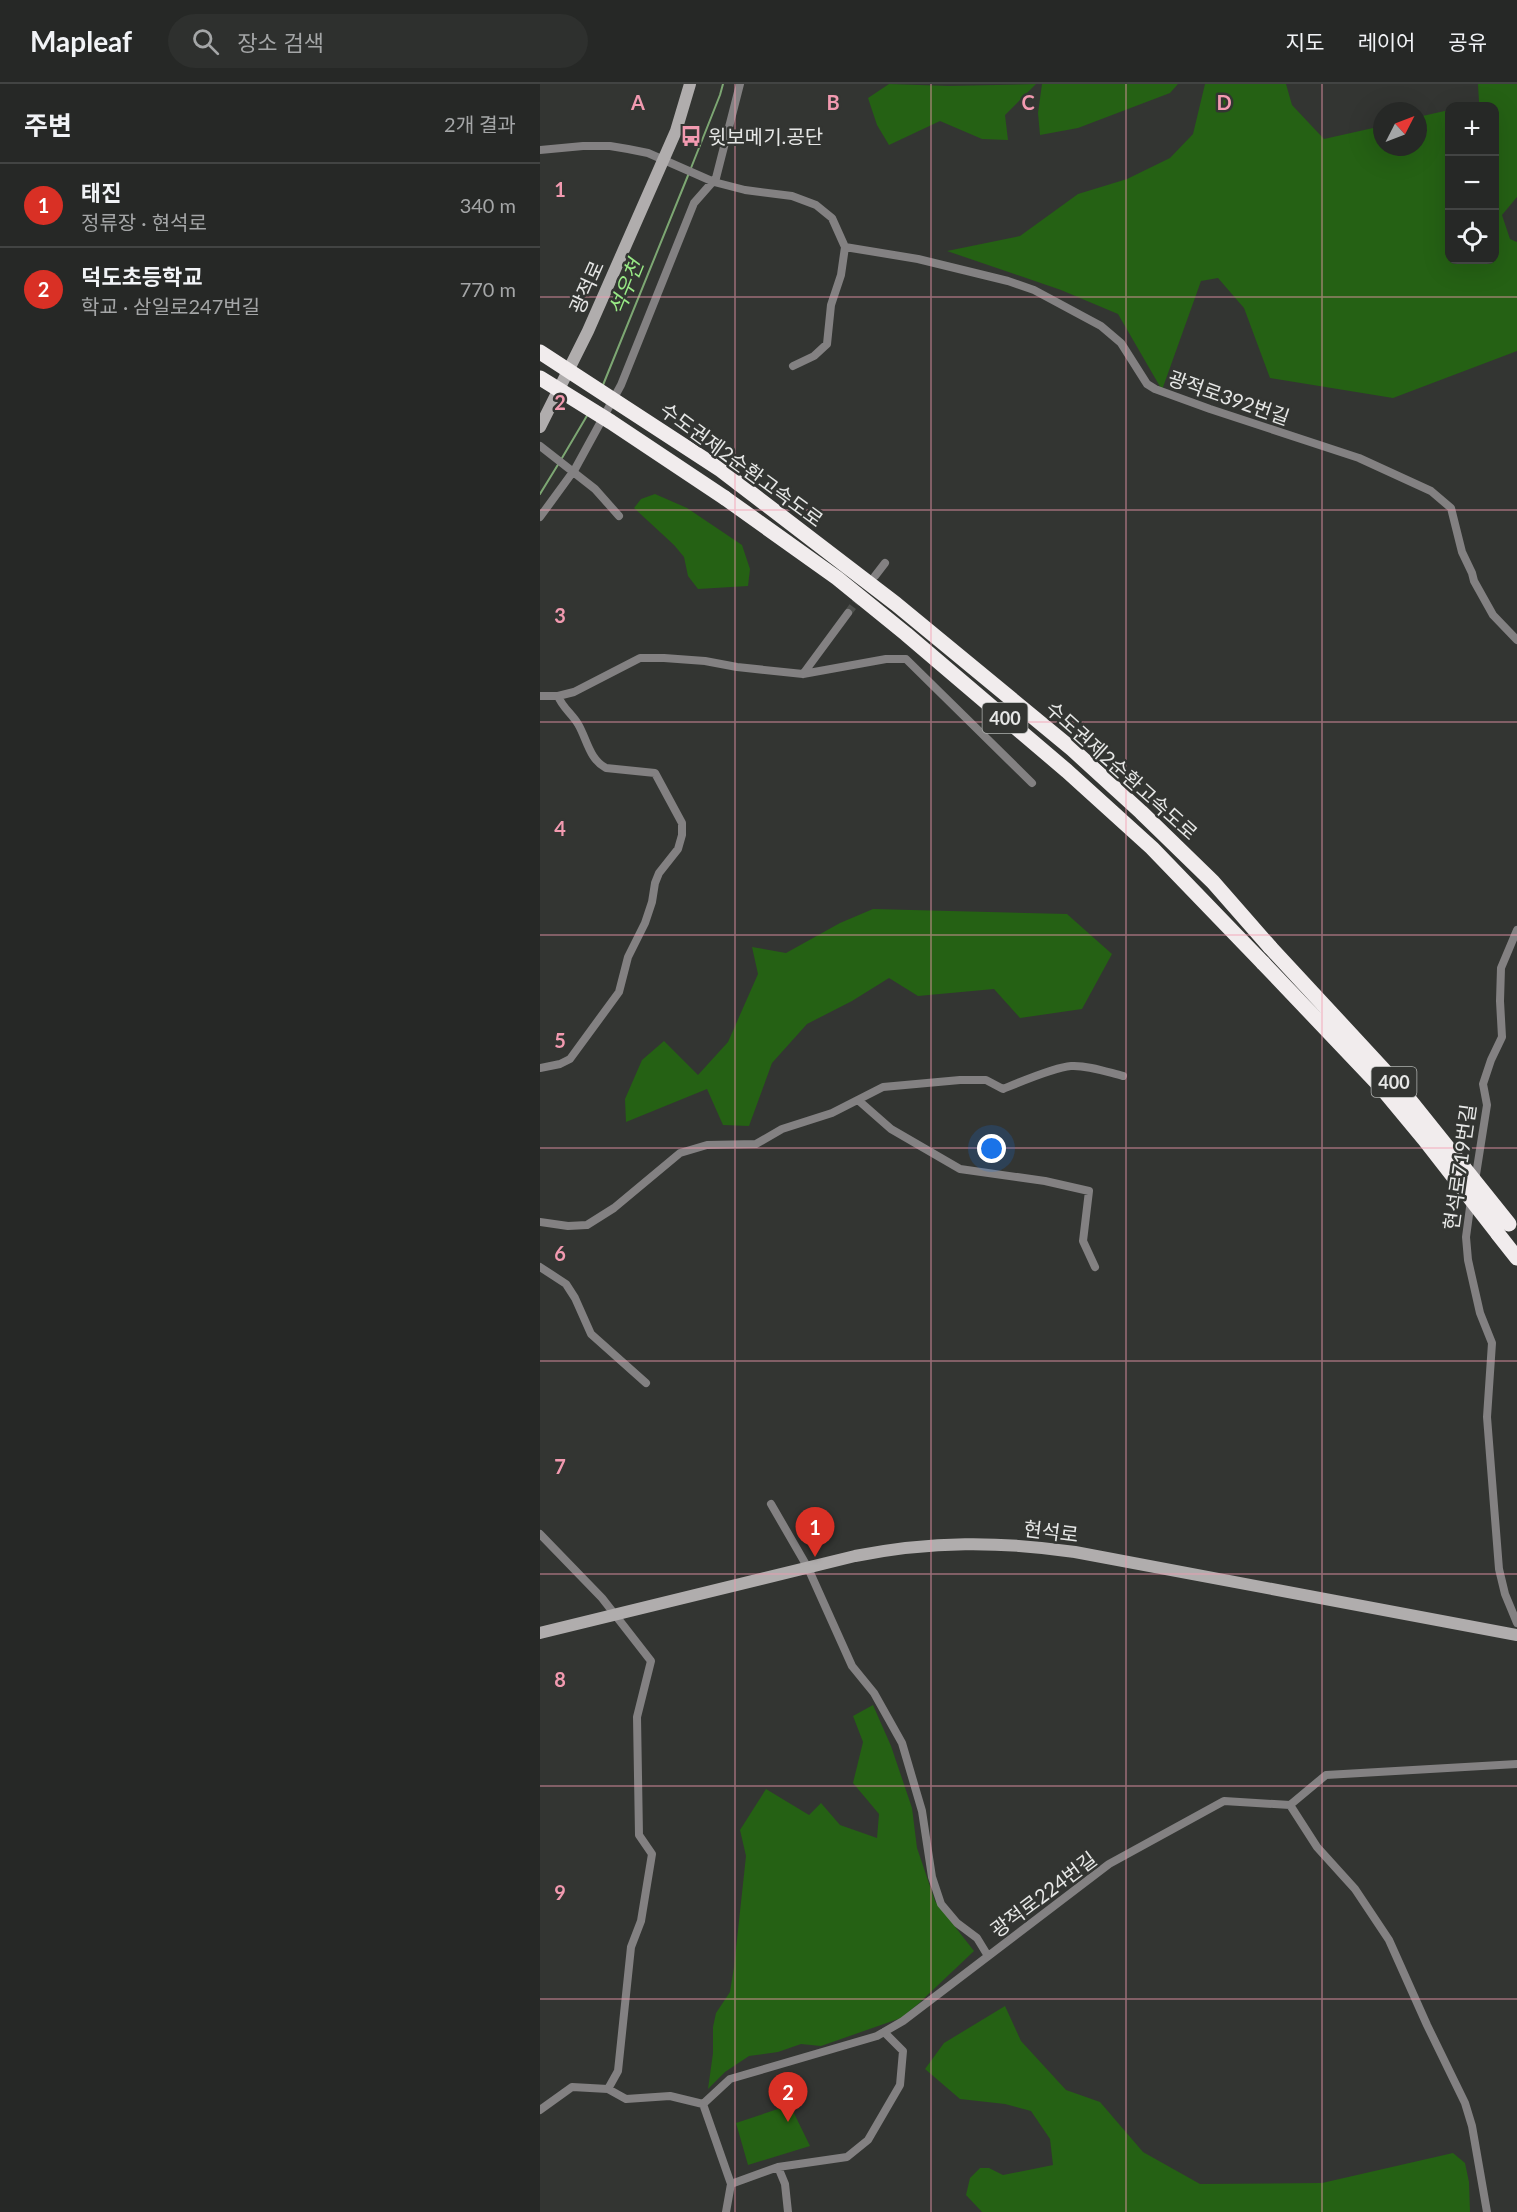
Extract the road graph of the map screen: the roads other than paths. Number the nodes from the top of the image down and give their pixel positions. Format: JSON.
{"nodes":[{"id":1,"x":690,"y":84,"type":"edge"},
{"id":2,"x":740,"y":84,"type":"edge"},
{"id":3,"x":540,"y":150,"type":"edge"},
{"id":4,"x":663,"y":161,"type":"junction"},
{"id":5,"x":712,"y":181,"type":"junction"},
{"id":6,"x":845,"y":248,"type":"junction"},
{"id":7,"x":540,"y":352,"type":"edge"},
{"id":8,"x":794,"y":366,"type":"dead end"},
{"id":9,"x":540,"y":378,"type":"edge"},
{"id":10,"x":540,"y":427,"type":"edge"},
{"id":11,"x":540,"y":446,"type":"edge"},
{"id":12,"x":573,"y":472,"type":"junction"},
{"id":13,"x":619,"y":516,"type":"dead end"},
{"id":14,"x":540,"y":517,"type":"edge"},
{"id":15,"x":885,"y":563,"type":"dead end"},
{"id":16,"x":875,"y":576,"type":"dead end"},
{"id":17,"x":848,"y":613,"type":"tunnel mouth"},
{"id":18,"x":1517,"y":640,"type":"edge"},
{"id":19,"x":803,"y":674,"type":"junction"},
{"id":20,"x":540,"y":696,"type":"edge"},
{"id":21,"x":558,"y":696,"type":"junction"},
{"id":22,"x":1032,"y":783,"type":"dead end"},
{"id":23,"x":1517,"y":930,"type":"edge"},
{"id":24,"x":540,"y":1068,"type":"edge"},
{"id":25,"x":1123,"y":1076,"type":"dead end"},
{"id":26,"x":858,"y":1100,"type":"junction"},
{"id":27,"x":540,"y":1222,"type":"edge"},
{"id":28,"x":1508,"y":1231,"type":"edge"},
{"id":29,"x":1517,"y":1258,"type":"edge"},
{"id":30,"x":540,"y":1267,"type":"edge"},
{"id":31,"x":1095,"y":1267,"type":"dead end"},
{"id":32,"x":646,"y":1383,"type":"dead end"},
{"id":33,"x":771,"y":1504,"type":"dead end"},
{"id":34,"x":540,"y":1534,"type":"edge"},
{"id":35,"x":808,"y":1568,"type":"junction"},
{"id":36,"x":615,"y":1615,"type":"junction"},
{"id":37,"x":1517,"y":1623,"type":"edge"},
{"id":38,"x":540,"y":1633,"type":"edge"},
{"id":39,"x":1511,"y":1634,"type":"edge"},
{"id":40,"x":1517,"y":1764,"type":"edge"},
{"id":41,"x":1290,"y":1805,"type":"junction"},
{"id":42,"x":988,"y":1956,"type":"junction"},
{"id":43,"x":884,"y":2032,"type":"junction"},
{"id":44,"x":608,"y":2089,"type":"junction"},
{"id":45,"x":703,"y":2104,"type":"junction"},
{"id":46,"x":540,"y":2110,"type":"edge"},
{"id":47,"x":778,"y":2167,"type":"junction"},
{"id":48,"x":731,"y":2184,"type":"junction"},
{"id":49,"x":726,"y":2212,"type":"edge"},
{"id":50,"x":788,"y":2212,"type":"edge"},
{"id":51,"x":1487,"y":2212,"type":"edge"}],
"edges":[{"from":1,"to":4,"type":"street","name":"광적로"},
{"from":2,"to":5,"type":"street"},
{"from":3,"to":4,"type":"street"},
{"from":4,"to":5,"type":"street"},
{"from":4,"to":10,"type":"street","name":"광적로"},
{"from":5,"to":6,"type":"street"},
{"from":5,"to":12,"type":"street"},
{"from":6,"to":8,"type":"street"},
{"from":6,"to":18,"type":"street","name":"광적로392번길"},
{"from":7,"to":28,"type":"highway","name":"수도권제2순환고속도로","number":"400","bridge":true},
{"from":9,"to":28,"type":"highway","name":"수도권제2순환고속도로","number":"400","bridge":true},
{"from":11,"to":12,"type":"street"},
{"from":12,"to":13,"type":"street"},
{"from":12,"to":14,"type":"street"},
{"from":15,"to":16,"type":"street"},
{"from":17,"to":19,"type":"street"},
{"from":19,"to":21,"type":"street"},
{"from":19,"to":22,"type":"street"},
{"from":20,"to":21,"type":"street"},
{"from":21,"to":24,"type":"street"},
{"from":23,"to":37,"type":"street","name":"현석로719번길"},
{"from":25,"to":26,"type":"street"},
{"from":26,"to":27,"type":"street"},
{"from":26,"to":31,"type":"street"},
{"from":28,"to":29,"type":"highway","name":"수도권제2순환고속도로","number":"400"},
{"from":30,"to":32,"type":"street"},
{"from":33,"to":35,"type":"street"},
{"from":34,"to":36,"type":"street"},
{"from":35,"to":36,"type":"street","name":"현석로"},
{"from":35,"to":39,"type":"street","name":"현석로"},
{"from":35,"to":42,"type":"street"},
{"from":36,"to":38,"type":"street","name":"현석로"},
{"from":36,"to":44,"type":"street"},
{"from":40,"to":41,"type":"street"},
{"from":41,"to":42,"type":"street","name":"광적로224번길"},
{"from":41,"to":51,"type":"street"},
{"from":42,"to":43,"type":"street","name":"광적로224번길"},
{"from":43,"to":45,"type":"street","name":"광적로224번길"},
{"from":43,"to":47,"type":"street"},
{"from":44,"to":45,"type":"street"},
{"from":44,"to":46,"type":"street"},
{"from":45,"to":48,"type":"street"},
{"from":47,"to":48,"type":"street"},
{"from":47,"to":50,"type":"street"},
{"from":48,"to":49,"type":"street"}]}
